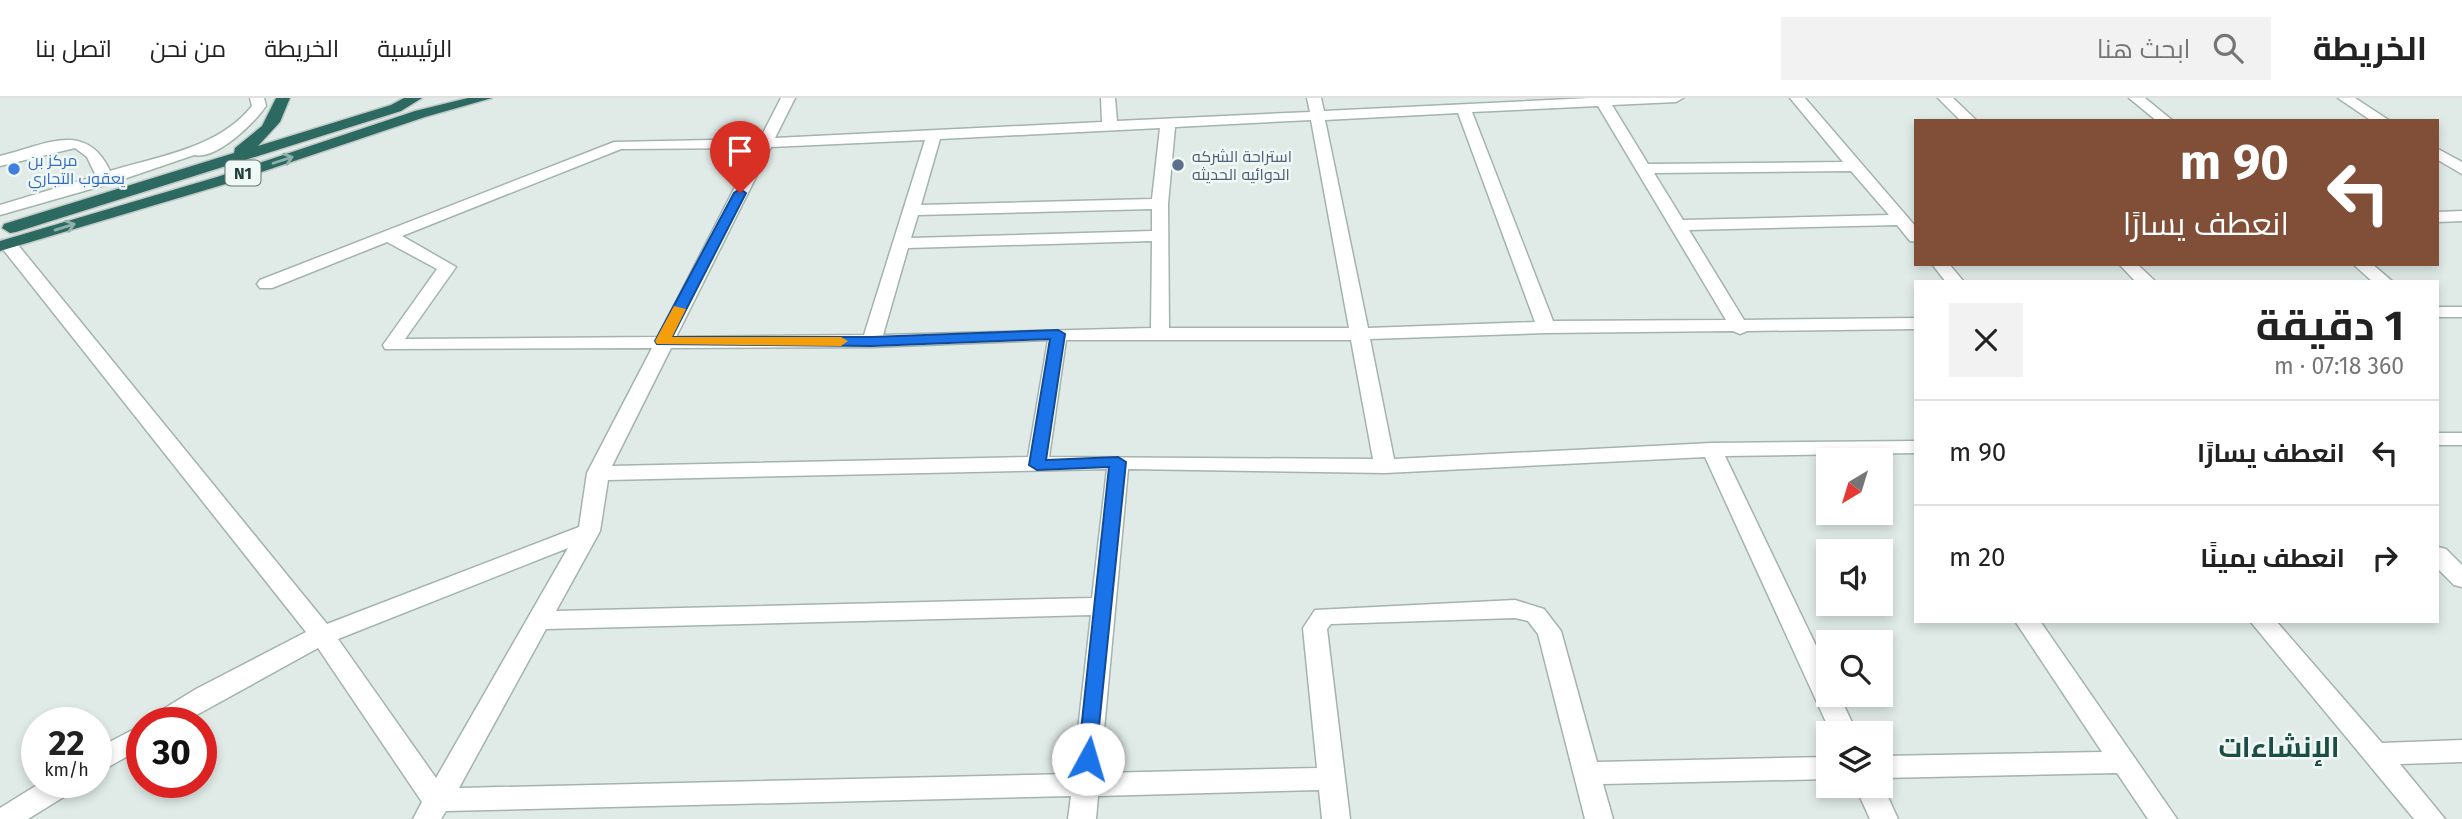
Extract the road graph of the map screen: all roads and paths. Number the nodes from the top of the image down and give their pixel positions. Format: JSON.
{"nodes":[{"id":1,"x":257,"y":98,"type":"edge"},
{"id":2,"x":284,"y":98,"type":"edge"},
{"id":3,"x":415,"y":98,"type":"edge"},
{"id":4,"x":485,"y":98,"type":"edge"},
{"id":5,"x":788,"y":98,"type":"edge"},
{"id":6,"x":1108,"y":98,"type":"edge"},
{"id":7,"x":1675,"y":98,"type":"edge"},
{"id":8,"x":1797,"y":98,"type":"edge"},
{"id":9,"x":1945,"y":98,"type":"edge"},
{"id":10,"x":2136,"y":98,"type":"edge"},
{"id":11,"x":2345,"y":98,"type":"edge"},
{"id":12,"x":1602,"y":102,"type":"junction"},
{"id":13,"x":1315,"y":107,"type":"edge"},
{"id":14,"x":1464,"y":110,"type":"junction"},
{"id":15,"x":1968,"y":119,"type":"edge"},
{"id":16,"x":2163,"y":119,"type":"edge"},
{"id":17,"x":2380,"y":119,"type":"edge"},
{"id":18,"x":1168,"y":123,"type":"junction"},
{"id":19,"x":1110,"y":127,"type":"junction"},
{"id":20,"x":934,"y":134,"type":"junction"},
{"id":21,"x":766,"y":144,"type":"junction"},
{"id":22,"x":212,"y":145,"type":"junction"},
{"id":23,"x":2439,"y":155,"type":"edge"},
{"id":24,"x":0,"y":160,"type":"edge"},
{"id":25,"x":214,"y":165,"type":"junction"},
{"id":26,"x":1856,"y":166,"type":"junction"},
{"id":27,"x":1643,"y":169,"type":"junction"},
{"id":28,"x":2462,"y":169,"type":"edge"},
{"id":29,"x":106,"y":180,"type":"junction"},
{"id":30,"x":138,"y":189,"type":"junction"},
{"id":31,"x":1160,"y":204,"type":"junction"},
{"id":32,"x":911,"y":209,"type":"junction"},
{"id":33,"x":0,"y":210,"type":"edge"},
{"id":34,"x":2462,"y":216,"type":"edge"},
{"id":35,"x":2439,"y":217,"type":"edge"},
{"id":36,"x":1902,"y":220,"type":"junction"},
{"id":37,"x":1677,"y":225,"type":"junction"},
{"id":38,"x":1914,"y":235,"type":"edge"},
{"id":39,"x":388,"y":236,"type":"junction"},
{"id":40,"x":1160,"y":236,"type":"junction"},
{"id":41,"x":3,"y":240,"type":"edge"},
{"id":42,"x":902,"y":243,"type":"junction"},
{"id":43,"x":1942,"y":266,"type":"edge"},
{"id":44,"x":2129,"y":266,"type":"edge"},
{"id":45,"x":2364,"y":266,"type":"edge"},
{"id":46,"x":1953,"y":280,"type":"edge"},
{"id":47,"x":2145,"y":280,"type":"edge"},
{"id":48,"x":2381,"y":280,"type":"edge"},
{"id":49,"x":266,"y":284,"type":"dead end"},
{"id":50,"x":2439,"y":312,"type":"edge"},
{"id":51,"x":2462,"y":312,"type":"edge"},
{"id":52,"x":1914,"y":324,"type":"edge"},
{"id":53,"x":1546,"y":327,"type":"junction"},
{"id":54,"x":1740,"y":328,"type":"junction"},
{"id":55,"x":1160,"y":333,"type":"junction"},
{"id":56,"x":1058,"y":334,"type":"junction"},
{"id":57,"x":1360,"y":334,"type":"junction"},
{"id":58,"x":662,"y":341,"type":"junction"},
{"id":59,"x":872,"y":341,"type":"junction"},
{"id":60,"x":2439,"y":439,"type":"edge"},
{"id":61,"x":2462,"y":439,"type":"edge"},
{"id":62,"x":1914,"y":447,"type":"edge"},
{"id":63,"x":1712,"y":450,"type":"junction"},
{"id":64,"x":1118,"y":462,"type":"junction"},
{"id":65,"x":1037,"y":465,"type":"junction"},
{"id":66,"x":1385,"y":466,"type":"junction"},
{"id":67,"x":598,"y":473,"type":"junction"},
{"id":68,"x":589,"y":531,"type":"junction"},
{"id":69,"x":2439,"y":556,"type":"edge"},
{"id":70,"x":2462,"y":579,"type":"edge"},
{"id":71,"x":1103,"y":606,"type":"junction"},
{"id":72,"x":539,"y":620,"type":"junction"},
{"id":73,"x":2027,"y":623,"type":"edge"},
{"id":74,"x":2264,"y":623,"type":"edge"},
{"id":75,"x":322,"y":635,"type":"junction"},
{"id":76,"x":187,"y":707,"type":"edge"},
{"id":77,"x":1838,"y":721,"type":"edge"},
{"id":78,"x":2462,"y":751,"type":"edge"},
{"id":79,"x":2375,"y":754,"type":"junction"},
{"id":80,"x":2125,"y":762,"type":"junction"},
{"id":81,"x":1893,"y":767,"type":"edge"},
{"id":82,"x":1816,"y":768,"type":"edge"},
{"id":83,"x":1585,"y":773,"type":"junction"},
{"id":84,"x":1333,"y":779,"type":"junction"},
{"id":85,"x":1085,"y":784,"type":"junction"},
{"id":86,"x":39,"y":798,"type":"edge"},
{"id":87,"x":1874,"y":798,"type":"edge"},
{"id":88,"x":432,"y":810,"type":"edge"},
{"id":89,"x":5,"y":819,"type":"edge"},
{"id":90,"x":1082,"y":819,"type":"edge"},
{"id":91,"x":1336,"y":819,"type":"edge"},
{"id":92,"x":1599,"y":819,"type":"edge"},
{"id":93,"x":1884,"y":819,"type":"edge"},
{"id":94,"x":2163,"y":819,"type":"edge"},
{"id":95,"x":2431,"y":819,"type":"edge"}],
"edges":[{"from":1,"to":22,"type":"street"},
{"from":2,"to":25,"type":"highway"},
{"from":3,"to":25,"type":"highway","number":"N1"},
{"from":41,"to":4,"type":"highway","number":"N1","one_way":true},
{"from":5,"to":21,"type":"street"},
{"from":6,"to":19,"type":"street"},
{"from":7,"to":12,"type":"street"},
{"from":8,"to":26,"type":"street"},
{"from":9,"to":15,"type":"street"},
{"from":10,"to":16,"type":"street"},
{"from":11,"to":17,"type":"street"},
{"from":12,"to":14,"type":"street"},
{"from":12,"to":27,"type":"street"},
{"from":13,"to":14,"type":"street"},
{"from":13,"to":18,"type":"street"},
{"from":13,"to":57,"type":"street"},
{"from":14,"to":53,"type":"street"},
{"from":18,"to":19,"type":"street"},
{"from":18,"to":31,"type":"street"},
{"from":19,"to":20,"type":"street"},
{"from":20,"to":21,"type":"street"},
{"from":20,"to":32,"type":"street"},
{"from":21,"to":39,"type":"street"},
{"from":21,"to":58,"type":"street"},
{"from":22,"to":29,"type":"street"},
{"from":22,"to":30,"type":"street"},
{"from":23,"to":28,"type":"street"},
{"from":24,"to":29,"type":"street"},
{"from":25,"to":30,"type":"highway","number":"N1"},
{"from":26,"to":27,"type":"street"},
{"from":26,"to":36,"type":"street"},
{"from":27,"to":37,"type":"street"},
{"from":29,"to":33,"type":"street"},
{"from":30,"to":41,"type":"highway","number":"N1"},
{"from":31,"to":32,"type":"street"},
{"from":31,"to":40,"type":"street"},
{"from":32,"to":42,"type":"street"},
{"from":34,"to":35,"type":"street"},
{"from":36,"to":37,"type":"street"},
{"from":36,"to":38,"type":"street"},
{"from":37,"to":54,"type":"street"},
{"from":39,"to":49,"type":"street"},
{"from":39,"to":58,"type":"street"},
{"from":40,"to":42,"type":"street"},
{"from":40,"to":55,"type":"street"},
{"from":41,"to":75,"type":"street"},
{"from":42,"to":59,"type":"street"},
{"from":43,"to":46,"type":"street"},
{"from":44,"to":47,"type":"street"},
{"from":45,"to":48,"type":"street"},
{"from":50,"to":51,"type":"street"},
{"from":52,"to":54,"type":"street"},
{"from":53,"to":54,"type":"street"},
{"from":53,"to":57,"type":"street"},
{"from":55,"to":56,"type":"street"},
{"from":55,"to":57,"type":"street"},
{"from":56,"to":59,"type":"street"},
{"from":56,"to":65,"type":"street"},
{"from":57,"to":66,"type":"street"},
{"from":58,"to":59,"type":"street"},
{"from":58,"to":67,"type":"street"},
{"from":60,"to":61,"type":"street"},
{"from":62,"to":63,"type":"street"},
{"from":63,"to":66,"type":"street"},
{"from":63,"to":77,"type":"street"},
{"from":64,"to":65,"type":"street"},
{"from":64,"to":66,"type":"street"},
{"from":64,"to":71,"type":"street"},
{"from":65,"to":67,"type":"street"},
{"from":67,"to":68,"type":"street"},
{"from":68,"to":72,"type":"street"},
{"from":68,"to":75,"type":"street"},
{"from":69,"to":70,"type":"street"},
{"from":71,"to":72,"type":"street"},
{"from":71,"to":85,"type":"street"},
{"from":72,"to":88,"type":"street"},
{"from":73,"to":80,"type":"street"},
{"from":74,"to":79,"type":"street"},
{"from":75,"to":76,"type":"street"},
{"from":75,"to":88,"type":"street"},
{"from":78,"to":79,"type":"street"},
{"from":79,"to":95,"type":"street"},
{"from":80,"to":81,"type":"street"},
{"from":80,"to":94,"type":"street"},
{"from":82,"to":83,"type":"street"},
{"from":83,"to":84,"type":"street"},
{"from":83,"to":92,"type":"street"},
{"from":84,"to":85,"type":"street"},
{"from":84,"to":91,"type":"street"},
{"from":85,"to":88,"type":"street"},
{"from":85,"to":90,"type":"street"},
{"from":86,"to":89,"type":"street"},
{"from":87,"to":93,"type":"street"}]}
